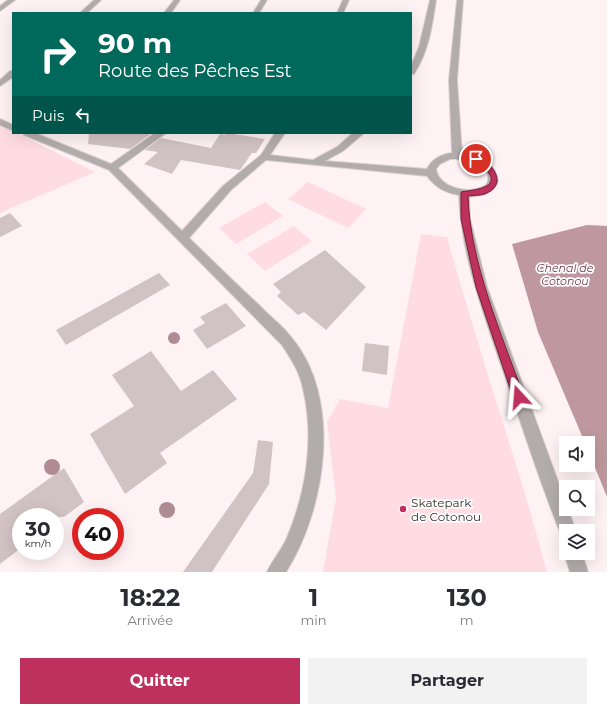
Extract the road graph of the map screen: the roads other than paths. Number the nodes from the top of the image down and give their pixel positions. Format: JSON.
{"nodes":[{"id":1,"x":12,"y":0,"type":"edge"},
{"id":2,"x":98,"y":0,"type":"edge"},
{"id":3,"x":177,"y":0,"type":"edge"},
{"id":4,"x":264,"y":0,"type":"edge"},
{"id":5,"x":346,"y":0,"type":"edge"},
{"id":6,"x":433,"y":0,"type":"edge"},
{"id":7,"x":460,"y":0,"type":"edge"},
{"id":8,"x":0,"y":9,"type":"edge"},
{"id":9,"x":84,"y":12,"type":"edge"},
{"id":10,"x":168,"y":12,"type":"edge"},
{"id":11,"x":257,"y":12,"type":"edge"},
{"id":12,"x":340,"y":12,"type":"edge"},
{"id":13,"x":412,"y":71,"type":"edge"},
{"id":14,"x":12,"y":74,"type":"edge"},
{"id":15,"x":0,"y":84,"type":"edge"},
{"id":16,"x":0,"y":122,"type":"edge"},
{"id":17,"x":12,"y":128,"type":"edge"},
{"id":18,"x":31,"y":134,"type":"edge"},
{"id":19,"x":160,"y":134,"type":"edge"},
{"id":20,"x":279,"y":134,"type":"edge"},
{"id":21,"x":358,"y":134,"type":"edge"},
{"id":22,"x":42,"y":136,"type":"edge"},
{"id":23,"x":457,"y":156,"type":"junction"},
{"id":24,"x":264,"y":157,"type":"junction"},
{"id":25,"x":314,"y":164,"type":"junction"},
{"id":26,"x":112,"y":168,"type":"junction"},
{"id":27,"x":432,"y":174,"type":"junction"},
{"id":28,"x":464,"y":194,"type":"junction"},
{"id":29,"x":182,"y":238,"type":"junction"},
{"id":30,"x":565,"y":524,"type":"edge"},
{"id":31,"x":576,"y":560,"type":"edge"},
{"id":32,"x":276,"y":572,"type":"edge"},
{"id":33,"x":579,"y":572,"type":"edge"}],
"edges":[{"from":1,"to":8,"type":"street"},
{"from":2,"to":9,"type":"street"},
{"from":3,"to":10,"type":"street"},
{"from":4,"to":11,"type":"street"},
{"from":5,"to":12,"type":"street"},
{"from":6,"to":13,"type":"street"},
{"from":7,"to":23,"type":"street"},
{"from":14,"to":15,"type":"street"},
{"from":16,"to":17,"type":"street"},
{"from":18,"to":22,"type":"street"},
{"from":19,"to":26,"type":"street"},
{"from":20,"to":24,"type":"street"},
{"from":21,"to":25,"type":"street"},
{"from":22,"to":26,"type":"street"},
{"from":23,"to":27,"type":"street"},
{"from":23,"to":28,"type":"street"},
{"from":24,"to":25,"type":"street"},
{"from":24,"to":29,"type":"street"},
{"from":25,"to":27,"type":"street"},
{"from":26,"to":29,"type":"street"},
{"from":27,"to":28,"type":"street"},
{"from":28,"to":30,"type":"street"},
{"from":29,"to":32,"type":"street"},
{"from":31,"to":33,"type":"street"}]}
